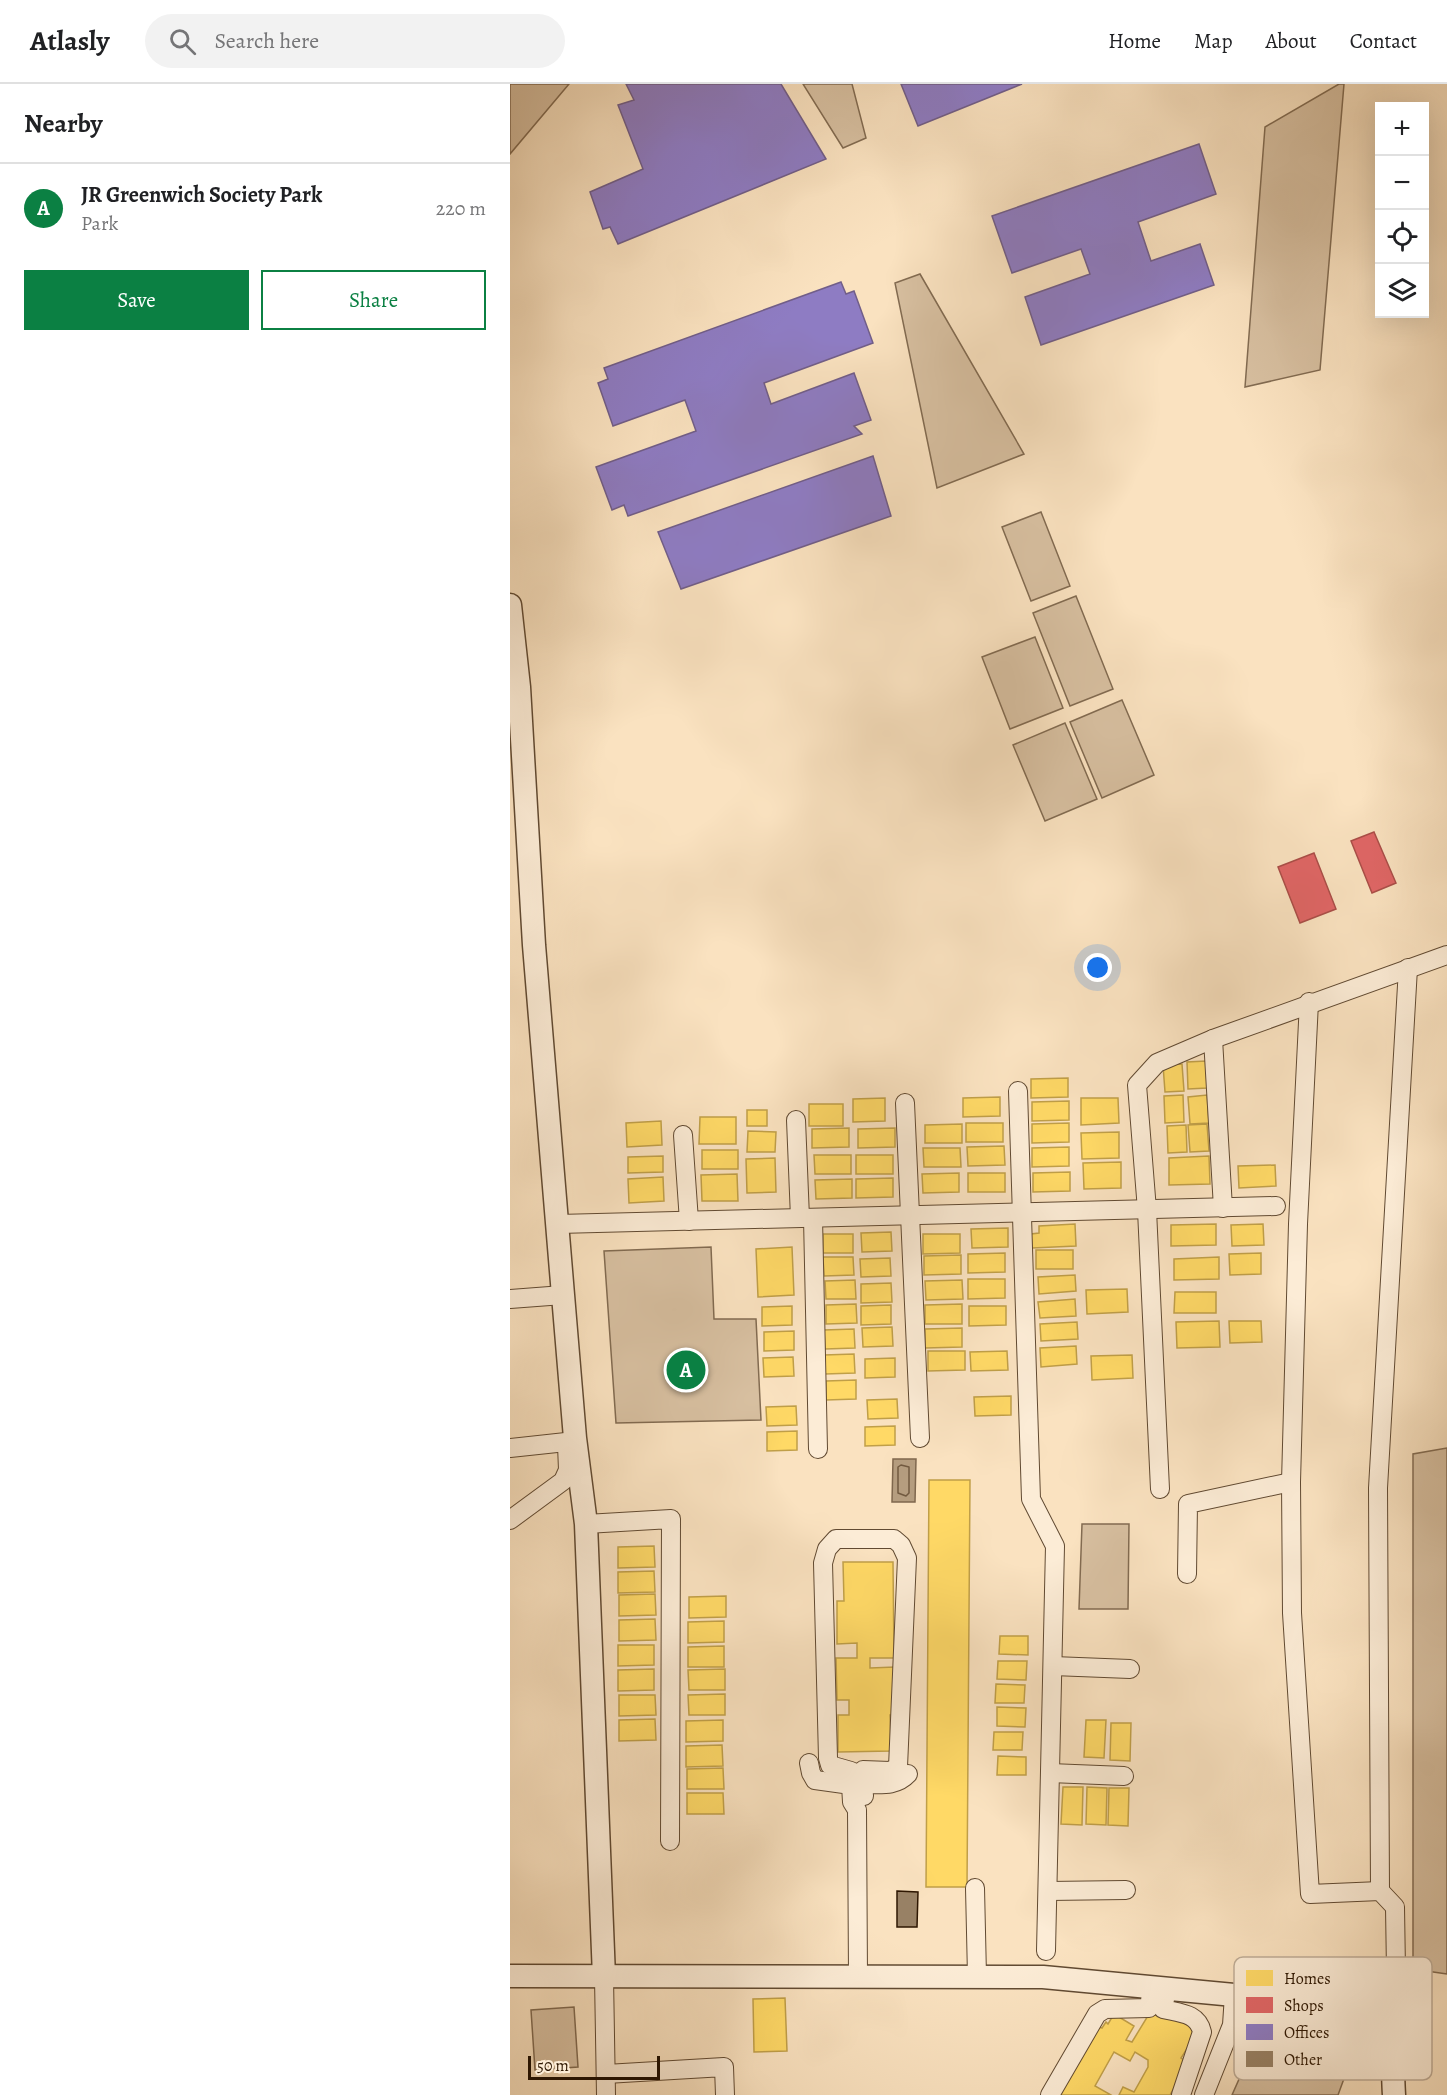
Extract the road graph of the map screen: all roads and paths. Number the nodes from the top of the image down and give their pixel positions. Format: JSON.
{"nodes":[{"id":1,"x":510,"y":605,"type":"edge"},
{"id":2,"x":1447,"y":955,"type":"edge"},
{"id":3,"x":1408,"y":968,"type":"junction"},
{"id":4,"x":1309,"y":1002,"type":"junction"},
{"id":5,"x":1214,"y":1039,"type":"junction"},
{"id":6,"x":1018,"y":1091,"type":"dead end"},
{"id":7,"x":905,"y":1103,"type":"dead end"},
{"id":8,"x":796,"y":1120,"type":"dead end"},
{"id":9,"x":684,"y":1135,"type":"dead end"},
{"id":10,"x":1276,"y":1206,"type":"dead end"},
{"id":11,"x":1223,"y":1208,"type":"junction"},
{"id":12,"x":1147,"y":1210,"type":"junction"},
{"id":13,"x":1022,"y":1213,"type":"junction"},
{"id":14,"x":910,"y":1215,"type":"junction"},
{"id":15,"x":807,"y":1218,"type":"junction"},
{"id":16,"x":689,"y":1221,"type":"junction"},
{"id":17,"x":558,"y":1224,"type":"junction"},
{"id":18,"x":558,"y":1295,"type":"junction"},
{"id":19,"x":510,"y":1299,"type":"edge"},
{"id":20,"x":920,"y":1438,"type":"dead end"},
{"id":21,"x":566,"y":1442,"type":"junction"},
{"id":22,"x":510,"y":1448,"type":"edge"},
{"id":23,"x":818,"y":1449,"type":"dead end"},
{"id":24,"x":1291,"y":1482,"type":"junction"},
{"id":25,"x":1160,"y":1489,"type":"dead end"},
{"id":26,"x":510,"y":1520,"type":"edge"},
{"id":27,"x":586,"y":1524,"type":"junction"},
{"id":28,"x":1187,"y":1574,"type":"dead end"},
{"id":29,"x":1053,"y":1666,"type":"junction"},
{"id":30,"x":1130,"y":1669,"type":"dead end"},
{"id":31,"x":809,"y":1763,"type":"dead end"},
{"id":32,"x":909,"y":1763,"type":"dead end"},
{"id":33,"x":1050,"y":1773,"type":"junction"},
{"id":34,"x":1124,"y":1776,"type":"dead end"},
{"id":35,"x":857,"y":1778,"type":"junction"},
{"id":36,"x":670,"y":1841,"type":"dead end"},
{"id":37,"x":975,"y":1888,"type":"dead end"},
{"id":38,"x":1126,"y":1890,"type":"dead end"},
{"id":39,"x":1048,"y":1891,"type":"junction"},
{"id":40,"x":1380,"y":1891,"type":"junction"},
{"id":41,"x":1046,"y":1951,"type":"dead end"},
{"id":42,"x":1396,"y":1957,"type":"edge"},
{"id":43,"x":510,"y":1976,"type":"edge"},
{"id":44,"x":977,"y":1976,"type":"junction"},
{"id":45,"x":604,"y":1977,"type":"junction"},
{"id":46,"x":858,"y":1977,"type":"junction"},
{"id":47,"x":1234,"y":1995,"type":"joint"},
{"id":48,"x":1158,"y":1998,"type":"junction"},
{"id":49,"x":606,"y":2074,"type":"junction"},
{"id":50,"x":1393,"y":2080,"type":"edge"},
{"id":51,"x":606,"y":2095,"type":"edge"},
{"id":52,"x":725,"y":2095,"type":"edge"},
{"id":53,"x":1050,"y":2095,"type":"edge"},
{"id":54,"x":1181,"y":2095,"type":"edge"},
{"id":55,"x":1204,"y":2095,"type":"edge"},
{"id":56,"x":1394,"y":2095,"type":"edge"}],
"edges":[{"from":1,"to":17,"type":"street"},
{"from":2,"to":3,"type":"street"},
{"from":3,"to":4,"type":"street"},
{"from":3,"to":40,"type":"street"},
{"from":4,"to":5,"type":"street"},
{"from":4,"to":24,"type":"street"},
{"from":5,"to":11,"type":"street"},
{"from":5,"to":12,"type":"street"},
{"from":6,"to":13,"type":"street"},
{"from":7,"to":14,"type":"street"},
{"from":8,"to":15,"type":"street"},
{"from":9,"to":16,"type":"street"},
{"from":10,"to":11,"type":"street"},
{"from":11,"to":12,"type":"street"},
{"from":12,"to":13,"type":"street"},
{"from":12,"to":25,"type":"street"},
{"from":13,"to":14,"type":"street"},
{"from":13,"to":29,"type":"street"},
{"from":14,"to":15,"type":"street"},
{"from":14,"to":20,"type":"street"},
{"from":15,"to":16,"type":"street"},
{"from":15,"to":23,"type":"street"},
{"from":16,"to":17,"type":"street"},
{"from":17,"to":18,"type":"street"},
{"from":18,"to":19,"type":"street"},
{"from":18,"to":21,"type":"street"},
{"from":18,"to":27,"type":"street"},
{"from":21,"to":22,"type":"street"},
{"from":21,"to":26,"type":"street"},
{"from":24,"to":28,"type":"street"},
{"from":24,"to":40,"type":"street"},
{"from":27,"to":36,"type":"street"},
{"from":27,"to":45,"type":"street"},
{"from":29,"to":30,"type":"street"},
{"from":29,"to":33,"type":"street"},
{"from":31,"to":35,"type":"street"},
{"from":32,"to":35,"type":"street"},
{"from":33,"to":34,"type":"street"},
{"from":33,"to":39,"type":"street"},
{"from":35,"to":35,"type":"street"},
{"from":35,"to":46,"type":"street"},
{"from":37,"to":44,"type":"street"},
{"from":38,"to":39,"type":"street"},
{"from":39,"to":41,"type":"street"},
{"from":40,"to":42,"type":"street"},
{"from":43,"to":45,"type":"street"},
{"from":44,"to":46,"type":"street"},
{"from":44,"to":48,"type":"street"},
{"from":45,"to":46,"type":"street"},
{"from":45,"to":49,"type":"street"},
{"from":47,"to":48,"type":"street"},
{"from":47,"to":55,"type":"street"},
{"from":48,"to":53,"type":"street"},
{"from":48,"to":54,"type":"street"},
{"from":49,"to":51,"type":"street"},
{"from":49,"to":52,"type":"street"},
{"from":50,"to":56,"type":"street"}]}
